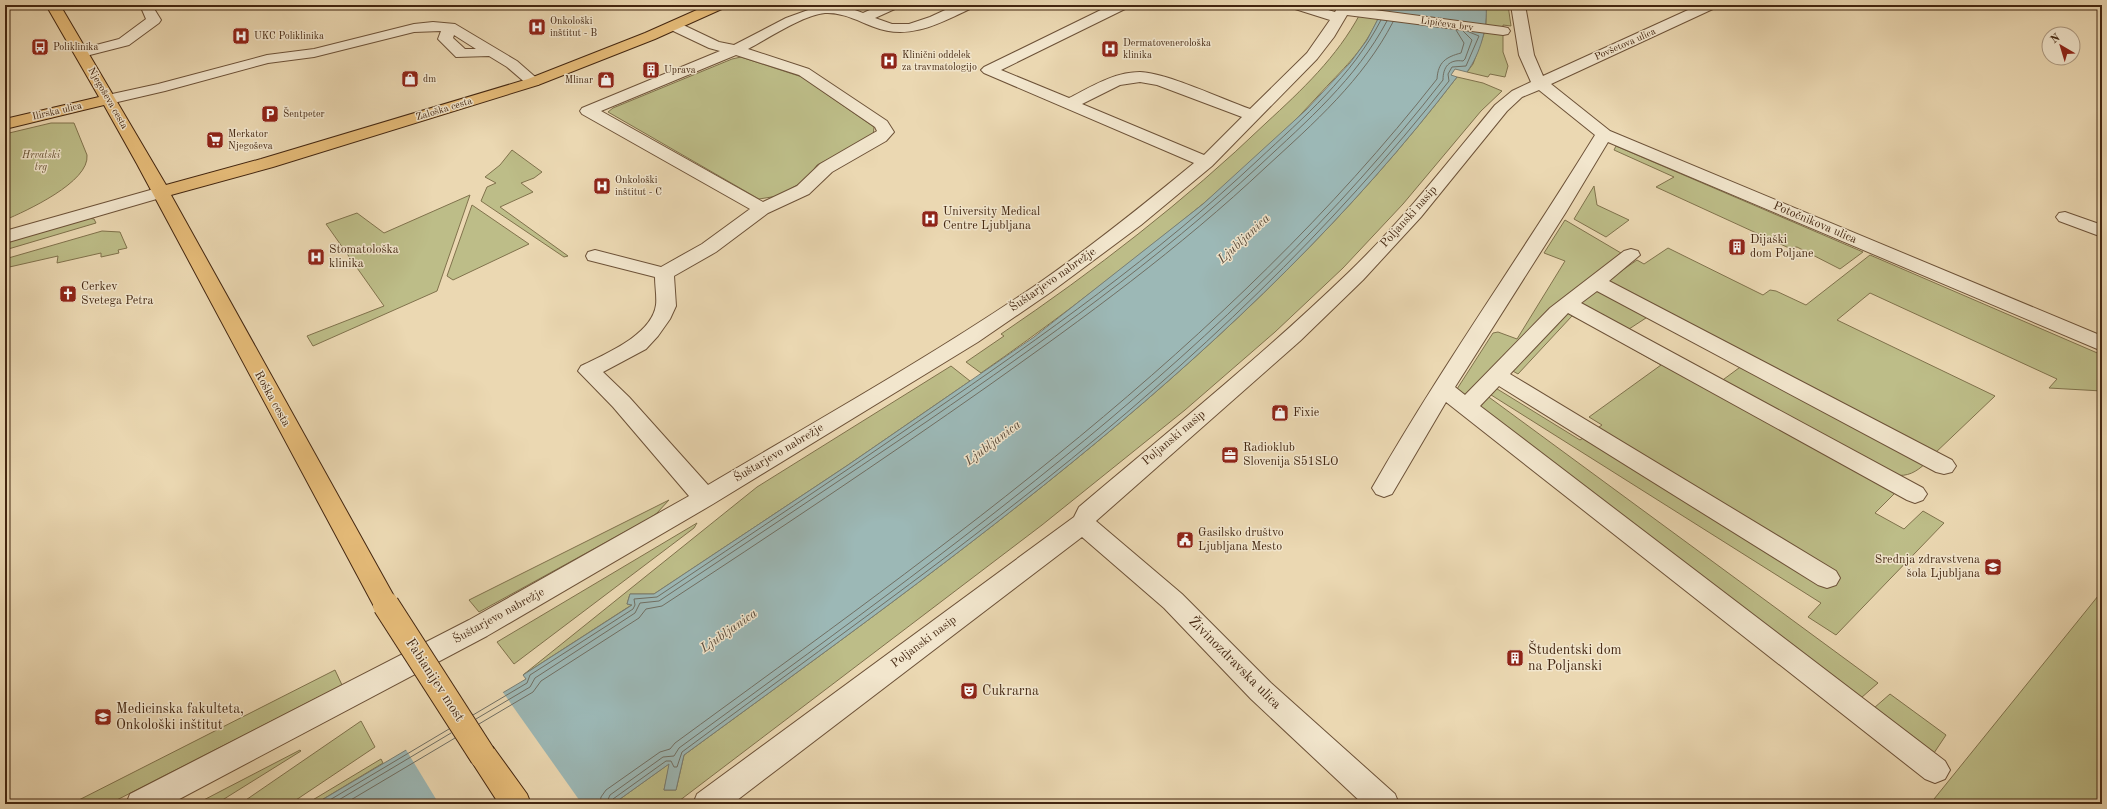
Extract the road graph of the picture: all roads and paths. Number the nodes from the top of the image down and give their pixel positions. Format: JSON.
{"nodes":[{"id":1,"x":53,"y":5,"type":"edge"},
{"id":2,"x":147,"y":5,"type":"edge"},
{"id":3,"x":719,"y":5,"type":"edge"},
{"id":4,"x":892,"y":5,"type":"edge"},
{"id":5,"x":967,"y":5,"type":"edge"},
{"id":6,"x":1122,"y":5,"type":"edge"},
{"id":7,"x":1297,"y":5,"type":"edge"},
{"id":8,"x":1518,"y":5,"type":"edge"},
{"id":9,"x":1710,"y":5,"type":"edge"},
{"id":10,"x":1347,"y":11,"type":"edge"},
{"id":11,"x":865,"y":16,"type":"junction"},
{"id":12,"x":689,"y":19,"type":"junction"},
{"id":13,"x":674,"y":26,"type":"junction"},
{"id":14,"x":1503,"y":31,"type":"dead end"},
{"id":15,"x":731,"y":48,"type":"junction"},
{"id":16,"x":82,"y":54,"type":"junction"},
{"id":17,"x":533,"y":82,"type":"junction"},
{"id":18,"x":1539,"y":82,"type":"junction"},
{"id":19,"x":109,"y":99,"type":"junction"},
{"id":20,"x":1070,"y":104,"type":"junction"},
{"id":21,"x":1253,"y":116,"type":"junction"},
{"id":22,"x":5,"y":124,"type":"edge"},
{"id":23,"x":1604,"y":134,"type":"junction"},
{"id":24,"x":1206,"y":162,"type":"junction"},
{"id":25,"x":161,"y":192,"type":"junction"},
{"id":26,"x":762,"y":209,"type":"junction"},
{"id":27,"x":2065,"y":217,"type":"dead end"},
{"id":28,"x":2102,"y":231,"type":"edge"},
{"id":29,"x":5,"y":237,"type":"edge"},
{"id":30,"x":1631,"y":254,"type":"dead end"},
{"id":31,"x":595,"y":256,"type":"dead end"},
{"id":32,"x":664,"y":274,"type":"junction"},
{"id":33,"x":1595,"y":282,"type":"junction"},
{"id":34,"x":1568,"y":304,"type":"junction"},
{"id":35,"x":2102,"y":344,"type":"edge"},
{"id":36,"x":1497,"y":375,"type":"junction"},
{"id":37,"x":1443,"y":389,"type":"junction"},
{"id":38,"x":1467,"y":406,"type":"junction"},
{"id":39,"x":1944,"y":466,"type":"dead end"},
{"id":40,"x":1384,"y":488,"type":"dead end"},
{"id":41,"x":1916,"y":494,"type":"dead end"},
{"id":42,"x":705,"y":498,"type":"junction"},
{"id":43,"x":1083,"y":523,"type":"junction"},
{"id":44,"x":1827,"y":578,"type":"dead end"},
{"id":45,"x":386,"y":605,"type":"joint"},
{"id":46,"x":1935,"y":770,"type":"dead end"},
{"id":47,"x":141,"y":804,"type":"edge"},
{"id":48,"x":516,"y":804,"type":"edge"},
{"id":49,"x":708,"y":804,"type":"edge"},
{"id":50,"x":1384,"y":804,"type":"edge"}],
"edges":[{"from":1,"to":16,"type":"main road","name":"Njegoševa cesta"},
{"from":2,"to":16,"type":"street"},
{"from":3,"to":12,"type":"main road","name":"Zaloška cesta"},
{"from":4,"to":11,"type":"street"},
{"from":5,"to":11,"type":"street"},
{"from":6,"to":20,"type":"street"},
{"from":7,"to":10,"type":"street","name":"Lipičeva brv"},
{"from":8,"to":18,"type":"street"},
{"from":9,"to":18,"type":"street","name":"Povšetova ulica"},
{"from":10,"to":14,"type":"street","name":"Lipičeva brv"},
{"from":10,"to":21,"type":"street","name":"Šuštarjevo nabrežje"},
{"from":11,"to":15,"type":"street"},
{"from":12,"to":13,"type":"main road","name":"Zaloška cesta"},
{"from":12,"to":15,"type":"street"},
{"from":13,"to":15,"type":"street"},
{"from":13,"to":17,"type":"main road","name":"Zaloška cesta"},
{"from":15,"to":26,"type":"street"},
{"from":15,"to":26,"type":"street"},
{"from":16,"to":19,"type":"main road","name":"Njegoševa cesta"},
{"from":17,"to":19,"type":"street"},
{"from":17,"to":25,"type":"main road","name":"Zaloška cesta"},
{"from":18,"to":23,"type":"street","name":"Potočnikova ulica"},
{"from":18,"to":43,"type":"street","name":"Poljanski nasip"},
{"from":19,"to":22,"type":"main road","name":"Ilirska ulica"},
{"from":19,"to":25,"type":"main road","name":"Njegoševa cesta"},
{"from":20,"to":21,"type":"street"},
{"from":20,"to":24,"type":"street"},
{"from":21,"to":24,"type":"street","name":"Šuštarjevo nabrežje"},
{"from":23,"to":35,"type":"street","name":"Potočnikova ulica"},
{"from":23,"to":37,"type":"street"},
{"from":24,"to":42,"type":"street","name":"Šuštarjevo nabrežje"},
{"from":25,"to":29,"type":"street"},
{"from":25,"to":45,"type":"main road","name":"Roška cesta"},
{"from":26,"to":32,"type":"street"},
{"from":27,"to":28,"type":"street"},
{"from":30,"to":33,"type":"street"},
{"from":31,"to":32,"type":"street"},
{"from":32,"to":42,"type":"street"},
{"from":33,"to":34,"type":"street"},
{"from":33,"to":39,"type":"street"},
{"from":34,"to":36,"type":"street"},
{"from":34,"to":41,"type":"street"},
{"from":36,"to":38,"type":"street"},
{"from":36,"to":44,"type":"street"},
{"from":37,"to":38,"type":"street"},
{"from":37,"to":40,"type":"street"},
{"from":38,"to":46,"type":"street"},
{"from":42,"to":47,"type":"street","name":"Šuštarjevo nabrežje"},
{"from":43,"to":49,"type":"street","name":"Poljanski nasip"},
{"from":43,"to":50,"type":"street","name":"Živinozdravska ulica"},
{"from":45,"to":48,"type":"main road","name":"Fabianijev most","bridge":true}]}
